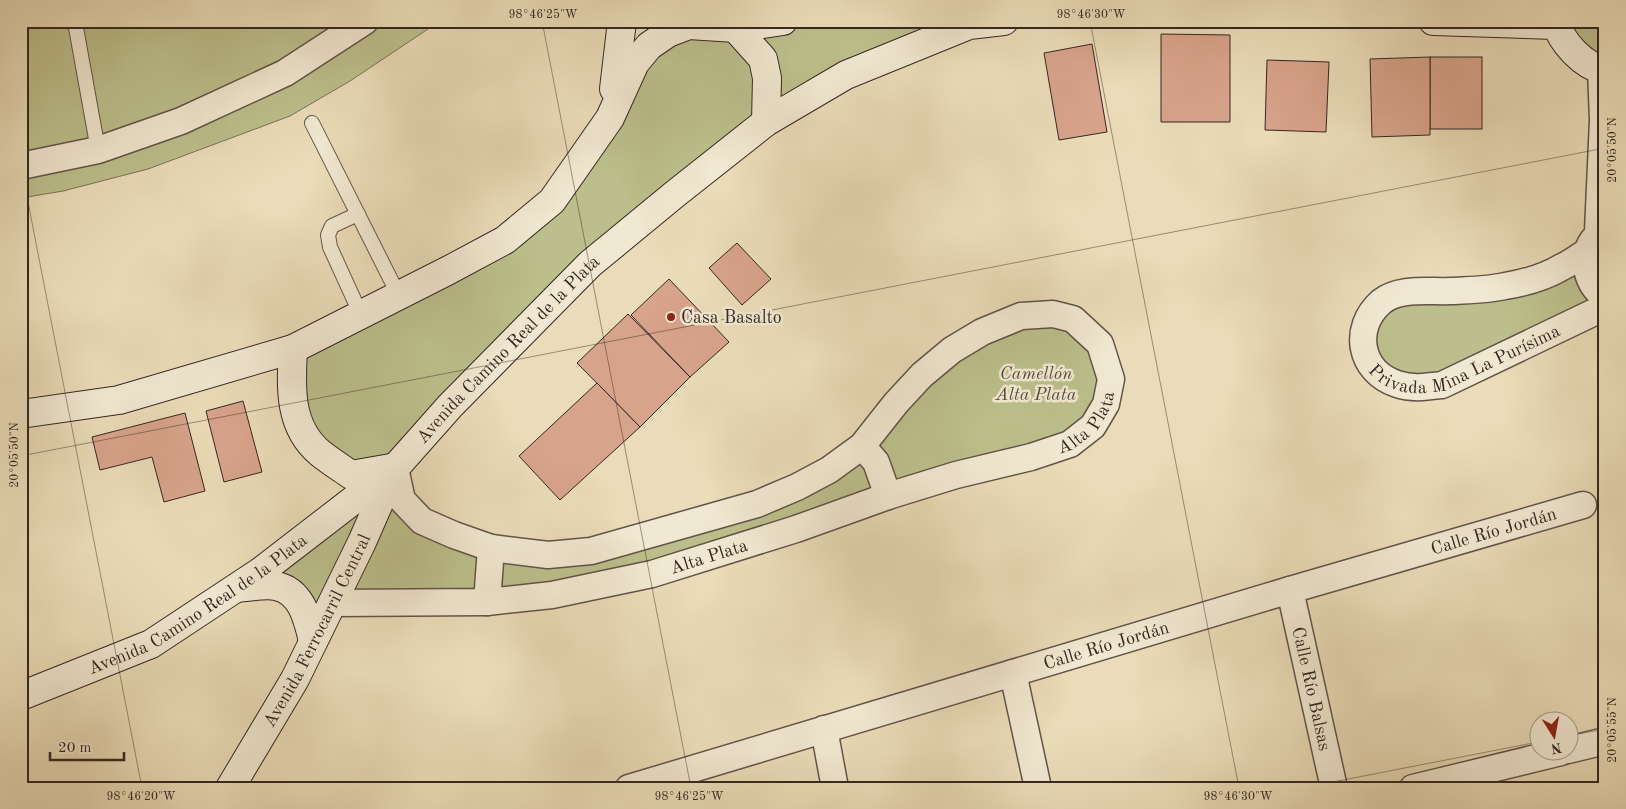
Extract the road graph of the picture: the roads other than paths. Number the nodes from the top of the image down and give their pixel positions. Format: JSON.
{"nodes":[{"id":1,"x":72,"y":21,"type":"edge"},
{"id":2,"x":365,"y":21,"type":"edge"},
{"id":3,"x":622,"y":21,"type":"edge"},
{"id":4,"x":783,"y":21,"type":"edge"},
{"id":5,"x":1004,"y":21,"type":"edge"},
{"id":6,"x":1433,"y":21,"type":"edge"},
{"id":7,"x":1555,"y":23,"type":"edge"},
{"id":8,"x":733,"y":25,"type":"edge"},
{"id":9,"x":1603,"y":71,"type":"edge"},
{"id":10,"x":610,"y":118,"type":"junction"},
{"id":11,"x":766,"y":122,"type":"junction"},
{"id":12,"x":312,"y":123,"type":"dead end"},
{"id":13,"x":98,"y":150,"type":"junction"},
{"id":14,"x":21,"y":166,"type":"edge"},
{"id":15,"x":358,"y":214,"type":"junction"},
{"id":16,"x":1597,"y":236,"type":"edge"},
{"id":17,"x":399,"y":296,"type":"junction"},
{"id":18,"x":1605,"y":297,"type":"edge"},
{"id":19,"x":1605,"y":307,"type":"edge"},
{"id":20,"x":361,"y":315,"type":"junction"},
{"id":21,"x":293,"y":349,"type":"junction"},
{"id":22,"x":21,"y":414,"type":"edge"},
{"id":23,"x":862,"y":446,"type":"junction"},
{"id":24,"x":395,"y":468,"type":"junction"},
{"id":25,"x":888,"y":496,"type":"junction"},
{"id":26,"x":1583,"y":505,"type":"dead end"},
{"id":27,"x":491,"y":548,"type":"junction"},
{"id":28,"x":235,"y":588,"type":"junction"},
{"id":29,"x":1290,"y":590,"type":"junction"},
{"id":30,"x":487,"y":602,"type":"junction"},
{"id":31,"x":332,"y":603,"type":"junction"},
{"id":32,"x":313,"y":641,"type":"junction"},
{"id":33,"x":1013,"y":673,"type":"junction"},
{"id":34,"x":21,"y":696,"type":"edge"},
{"id":35,"x":824,"y":729,"type":"junction"},
{"id":36,"x":1605,"y":741,"type":"edge"},
{"id":37,"x":1578,"y":748,"type":"edge"},
{"id":38,"x":1528,"y":760,"type":"edge"},
{"id":39,"x":660,"y":783,"type":"edge"},
{"id":40,"x":230,"y":788,"type":"edge"},
{"id":41,"x":629,"y":788,"type":"edge"},
{"id":42,"x":834,"y":788,"type":"edge"},
{"id":43,"x":1038,"y":788,"type":"edge"},
{"id":44,"x":1334,"y":788,"type":"edge"},
{"id":45,"x":1413,"y":788,"type":"edge"}],
"edges":[{"from":1,"to":13,"type":"lane"},
{"from":2,"to":13,"type":"street"},
{"from":3,"to":10,"type":"main road"},
{"from":4,"to":8,"type":"main road"},
{"from":5,"to":11,"type":"main road","name":"Avenida Camino Real de la Plata"},
{"from":6,"to":7,"type":"main road"},
{"from":7,"to":9,"type":"main road"},
{"from":8,"to":10,"type":"main road"},
{"from":8,"to":11,"type":"main road"},
{"from":9,"to":16,"type":"street"},
{"from":10,"to":17,"type":"main road"},
{"from":11,"to":24,"type":"main road","name":"Avenida Camino Real de la Plata"},
{"from":12,"to":15,"type":"lane"},
{"from":13,"to":14,"type":"street"},
{"from":15,"to":17,"type":"lane"},
{"from":15,"to":20,"type":"lane"},
{"from":16,"to":18,"type":"street"},
{"from":16,"to":19,"type":"street","name":"Privada Mina La Purísima"},
{"from":17,"to":20,"type":"main road"},
{"from":20,"to":21,"type":"main road"},
{"from":21,"to":22,"type":"main road"},
{"from":21,"to":24,"type":"main road"},
{"from":23,"to":25,"type":"street"},
{"from":23,"to":25,"type":"street","name":"Alta Plata"},
{"from":23,"to":27,"type":"street","name":"Alta Plata"},
{"from":24,"to":27,"type":"street","name":"Alta Plata"},
{"from":24,"to":28,"type":"main road","name":"Avenida Camino Real de la Plata"},
{"from":24,"to":31,"type":"main road","name":"Avenida Ferrocarril Central"},
{"from":25,"to":30,"type":"street","name":"Alta Plata"},
{"from":26,"to":29,"type":"street","name":"Calle Río Jordán"},
{"from":27,"to":30,"type":"street"},
{"from":28,"to":32,"type":"main road"},
{"from":28,"to":34,"type":"main road","name":"Avenida Camino Real de la Plata"},
{"from":29,"to":33,"type":"street","name":"Calle Río Jordán"},
{"from":29,"to":44,"type":"street","name":"Calle Río Balsas"},
{"from":30,"to":31,"type":"street","name":"Alta Plata"},
{"from":31,"to":32,"type":"main road","name":"Avenida Ferrocarril Central"},
{"from":32,"to":40,"type":"main road","name":"Avenida Ferrocarril Central"},
{"from":33,"to":35,"type":"street","name":"Calle Río Jordán"},
{"from":33,"to":43,"type":"street"},
{"from":35,"to":39,"type":"street","name":"Calle Río Jordán"},
{"from":35,"to":42,"type":"street"},
{"from":36,"to":37,"type":"street"},
{"from":38,"to":45,"type":"street"},
{"from":39,"to":41,"type":"street","name":"Calle Río Jordán"}]}
